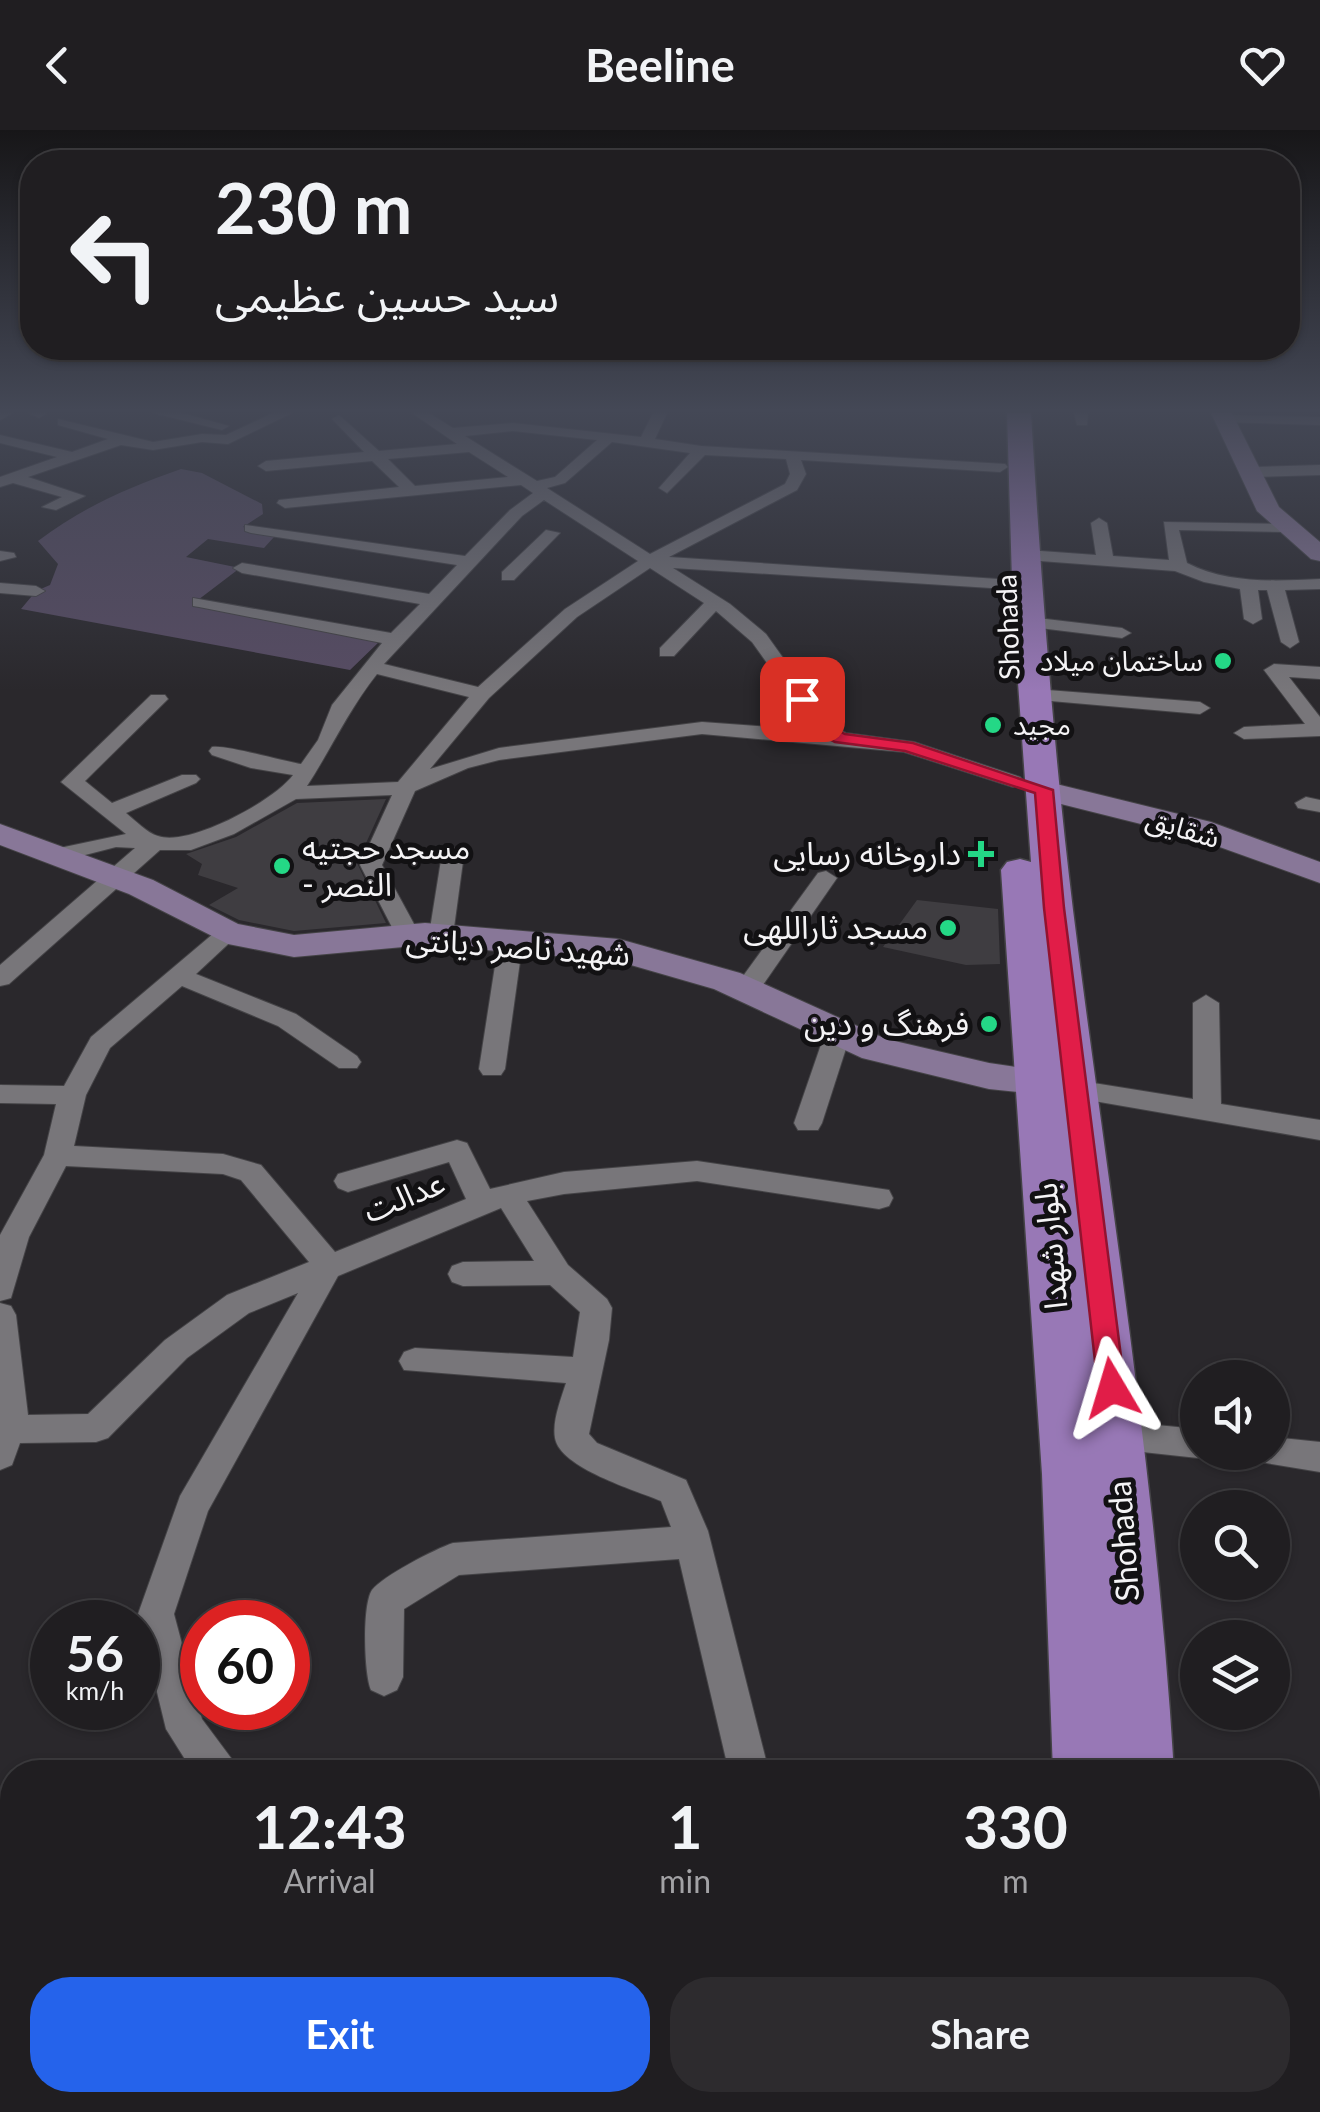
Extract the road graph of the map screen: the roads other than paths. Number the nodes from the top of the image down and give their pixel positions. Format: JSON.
{"nodes":[{"id":1,"x":54,"y":505,"type":"edge"},
{"id":2,"x":527,"y":505,"type":"edge"},
{"id":3,"x":562,"y":505,"type":"edge"},
{"id":4,"x":756,"y":505,"type":"edge"},
{"id":5,"x":1003,"y":505,"type":"edge"},
{"id":6,"x":1025,"y":505,"type":"edge"},
{"id":7,"x":1267,"y":505,"type":"edge"},
{"id":8,"x":50,"y":507,"type":"dead end"},
{"id":9,"x":1099,"y":523,"type":"dead end"},
{"id":10,"x":521,"y":527,"type":"junction"},
{"id":11,"x":1285,"y":527,"type":"junction"},
{"id":12,"x":252,"y":528,"type":"dead end"},
{"id":13,"x":1320,"y":554,"type":"edge"},
{"id":14,"x":1028,"y":555,"type":"junction"},
{"id":15,"x":1177,"y":559,"type":"junction"},
{"id":16,"x":468,"y":562,"type":"junction"},
{"id":17,"x":649,"y":562,"type":"junction"},
{"id":18,"x":1106,"y":562,"type":"junction"},
{"id":19,"x":243,"y":568,"type":"junction"},
{"id":20,"x":508,"y":576,"type":"dead end"},
{"id":21,"x":1008,"y":584,"type":"junction"},
{"id":22,"x":1248,"y":584,"type":"junction"},
{"id":23,"x":1320,"y":584,"type":"edge"},
{"id":24,"x":1275,"y":586,"type":"junction"},
{"id":25,"x":0,"y":588,"type":"edge"},
{"id":26,"x":36,"y":592,"type":"dead end"},
{"id":27,"x":430,"y":600,"type":"junction"},
{"id":28,"x":716,"y":602,"type":"junction"},
{"id":29,"x":1253,"y":619,"type":"dead end"},
{"id":30,"x":1029,"y":622,"type":"junction"},
{"id":31,"x":1122,"y":633,"type":"dead end"},
{"id":32,"x":398,"y":640,"type":"junction"},
{"id":33,"x":1290,"y":642,"type":"dead end"},
{"id":34,"x":667,"y":652,"type":"dead end"},
{"id":35,"x":372,"y":667,"type":"junction"},
{"id":36,"x":1320,"y":674,"type":"edge"},
{"id":37,"x":482,"y":694,"type":"junction"},
{"id":38,"x":1035,"y":696,"type":"junction"},
{"id":39,"x":158,"y":699,"type":"dead end"},
{"id":40,"x":1200,"y":708,"type":"dead end"},
{"id":41,"x":1318,"y":730,"type":"edge"},
{"id":42,"x":1244,"y":733,"type":"dead end"},
{"id":43,"x":841,"y":738,"type":"junction"},
{"id":44,"x":218,"y":752,"type":"dead end"},
{"id":45,"x":309,"y":772,"type":"junction"},
{"id":46,"x":189,"y":779,"type":"dead end"},
{"id":47,"x":1028,"y":786,"type":"junction"},
{"id":48,"x":403,"y":788,"type":"junction"},
{"id":49,"x":292,"y":793,"type":"junction"},
{"id":50,"x":112,"y":810,"type":"junction"},
{"id":51,"x":0,"y":834,"type":"edge"},
{"id":52,"x":153,"y":844,"type":"junction"},
{"id":53,"x":454,"y":854,"type":"dead end"},
{"id":54,"x":58,"y":855,"type":"junction"},
{"id":55,"x":1320,"y":874,"type":"edge"},
{"id":56,"x":118,"y":878,"type":"junction"},
{"id":57,"x":826,"y":878,"type":"dead end"},
{"id":58,"x":228,"y":933,"type":"junction"},
{"id":59,"x":424,"y":935,"type":"junction"},
{"id":60,"x":511,"y":940,"type":"junction"},
{"id":61,"x":178,"y":975,"type":"junction"},
{"id":62,"x":0,"y":978,"type":"edge"},
{"id":63,"x":747,"y":989,"type":"junction"},
{"id":64,"x":1206,"y":1003,"type":"dead end"},
{"id":65,"x":838,"y":1033,"type":"junction"},
{"id":66,"x":348,"y":1062,"type":"dead end"},
{"id":67,"x":492,"y":1069,"type":"dead end"},
{"id":68,"x":1056,"y":1085,"type":"junction"},
{"id":69,"x":0,"y":1094,"type":"edge"},
{"id":70,"x":72,"y":1095,"type":"junction"},
{"id":71,"x":1207,"y":1111,"type":"junction"},
{"id":72,"x":808,"y":1123,"type":"dead end"},
{"id":73,"x":1320,"y":1130,"type":"edge"},
{"id":74,"x":58,"y":1156,"type":"junction"},
{"id":75,"x":348,"y":1181,"type":"dead end"},
{"id":76,"x":495,"y":1198,"type":"junction"},
{"id":77,"x":879,"y":1198,"type":"dead end"},
{"id":78,"x":7,"y":1236,"type":"edge"},
{"id":79,"x":329,"y":1265,"type":"junction"},
{"id":80,"x":557,"y":1273,"type":"junction"},
{"id":81,"x":463,"y":1274,"type":"dead end"},
{"id":82,"x":0,"y":1289,"type":"edge"},
{"id":83,"x":0,"y":1314,"type":"edge"},
{"id":84,"x":415,"y":1361,"type":"dead end"},
{"id":85,"x":583,"y":1371,"type":"junction"},
{"id":86,"x":1116,"y":1435,"type":"junction"},
{"id":87,"x":4,"y":1442,"type":"edge"},
{"id":88,"x":1180,"y":1442,"type":"edge"},
{"id":89,"x":1290,"y":1454,"type":"edge"},
{"id":90,"x":1320,"y":1457,"type":"edge"},
{"id":91,"x":692,"y":1542,"type":"junction"},
{"id":92,"x":384,"y":1677,"type":"dead end"},
{"id":93,"x":208,"y":1760,"type":"edge"},
{"id":94,"x":746,"y":1760,"type":"edge"},
{"id":95,"x":1085,"y":1760,"type":"edge"},
{"id":96,"x":1141,"y":1760,"type":"edge"}],
"edges":[{"from":1,"to":8,"type":"street"},
{"from":2,"to":10,"type":"street"},
{"from":3,"to":17,"type":"street"},
{"from":4,"to":17,"type":"street"},
{"from":5,"to":21,"type":"main road","name":"Shohada"},
{"from":6,"to":14,"type":"main road","name":"Shohada"},
{"from":7,"to":11,"type":"main road"},
{"from":9,"to":18,"type":"street"},
{"from":10,"to":16,"type":"street"},
{"from":10,"to":20,"type":"street"},
{"from":11,"to":13,"type":"main road"},
{"from":11,"to":15,"type":"street"},
{"from":12,"to":19,"type":"street"},
{"from":14,"to":18,"type":"street"},
{"from":14,"to":30,"type":"main road","name":"Shohada"},
{"from":15,"to":18,"type":"street"},
{"from":15,"to":22,"type":"street"},
{"from":16,"to":19,"type":"street"},
{"from":16,"to":27,"type":"street"},
{"from":17,"to":21,"type":"street"},
{"from":17,"to":28,"type":"street"},
{"from":17,"to":37,"type":"street"},
{"from":19,"to":27,"type":"street"},
{"from":19,"to":32,"type":"street"},
{"from":21,"to":47,"type":"main road","name":"Shohada"},
{"from":22,"to":24,"type":"street"},
{"from":22,"to":29,"type":"street"},
{"from":23,"to":24,"type":"street"},
{"from":24,"to":33,"type":"street"},
{"from":25,"to":26,"type":"street"},
{"from":27,"to":32,"type":"street"},
{"from":28,"to":34,"type":"street"},
{"from":28,"to":43,"type":"street"},
{"from":30,"to":31,"type":"street"},
{"from":30,"to":38,"type":"main road","name":"Shohada"},
{"from":32,"to":35,"type":"street"},
{"from":35,"to":37,"type":"street"},
{"from":35,"to":45,"type":"street"},
{"from":36,"to":41,"type":"street"},
{"from":37,"to":48,"type":"street"},
{"from":38,"to":40,"type":"street"},
{"from":38,"to":47,"type":"main road","name":"Shohada"},
{"from":39,"to":50,"type":"street"},
{"from":41,"to":42,"type":"street"},
{"from":43,"to":47,"type":"street"},
{"from":43,"to":48,"type":"street"},
{"from":44,"to":45,"type":"street"},
{"from":45,"to":49,"type":"street"},
{"from":46,"to":50,"type":"street"},
{"from":47,"to":55,"type":"main road","name":"شقایق"},
{"from":47,"to":68,"type":"main road","name":"Shohada"},
{"from":48,"to":49,"type":"street"},
{"from":48,"to":59,"type":"street"},
{"from":49,"to":52,"type":"street"},
{"from":50,"to":52,"type":"street"},
{"from":51,"to":54,"type":"main road","name":"شهید ناصر دیانتی"},
{"from":52,"to":54,"type":"street"},
{"from":52,"to":56,"type":"street"},
{"from":53,"to":59,"type":"street"},
{"from":54,"to":56,"type":"main road","name":"شهید ناصر دیانتی"},
{"from":56,"to":58,"type":"main road","name":"شهید ناصر دیانتی"},
{"from":56,"to":62,"type":"street"},
{"from":57,"to":63,"type":"street"},
{"from":58,"to":59,"type":"main road","name":"شهید ناصر دیانتی"},
{"from":58,"to":61,"type":"street"},
{"from":59,"to":60,"type":"main road","name":"شهید ناصر دیانتی"},
{"from":60,"to":63,"type":"main road","name":"شهید ناصر دیانتی"},
{"from":60,"to":67,"type":"street"},
{"from":61,"to":66,"type":"street"},
{"from":61,"to":70,"type":"street"},
{"from":63,"to":65,"type":"main road","name":"شهید ناصر دیانتی"},
{"from":64,"to":71,"type":"street"},
{"from":65,"to":68,"type":"main road","name":"شهید ناصر دیانتی"},
{"from":65,"to":72,"type":"street"},
{"from":68,"to":71,"type":"street"},
{"from":68,"to":86,"type":"main road","name":"Shohada"},
{"from":68,"to":95,"type":"main road","name":"بلوار شهدا"},
{"from":69,"to":70,"type":"street"},
{"from":70,"to":74,"type":"street"},
{"from":71,"to":73,"type":"street"},
{"from":74,"to":78,"type":"street"},
{"from":74,"to":79,"type":"street"},
{"from":75,"to":76,"type":"street"},
{"from":76,"to":77,"type":"street","name":"عدالت"},
{"from":76,"to":79,"type":"street","name":"عدالت"},
{"from":76,"to":80,"type":"street"},
{"from":78,"to":82,"type":"street"},
{"from":79,"to":87,"type":"street","name":"عدالت"},
{"from":79,"to":93,"type":"street"},
{"from":80,"to":81,"type":"street"},
{"from":80,"to":85,"type":"street"},
{"from":83,"to":87,"type":"street"},
{"from":84,"to":85,"type":"street"},
{"from":85,"to":91,"type":"street"},
{"from":86,"to":88,"type":"street"},
{"from":86,"to":96,"type":"main road","name":"Shohada"},
{"from":89,"to":90,"type":"street"},
{"from":91,"to":92,"type":"street"},
{"from":91,"to":94,"type":"street"}]}
